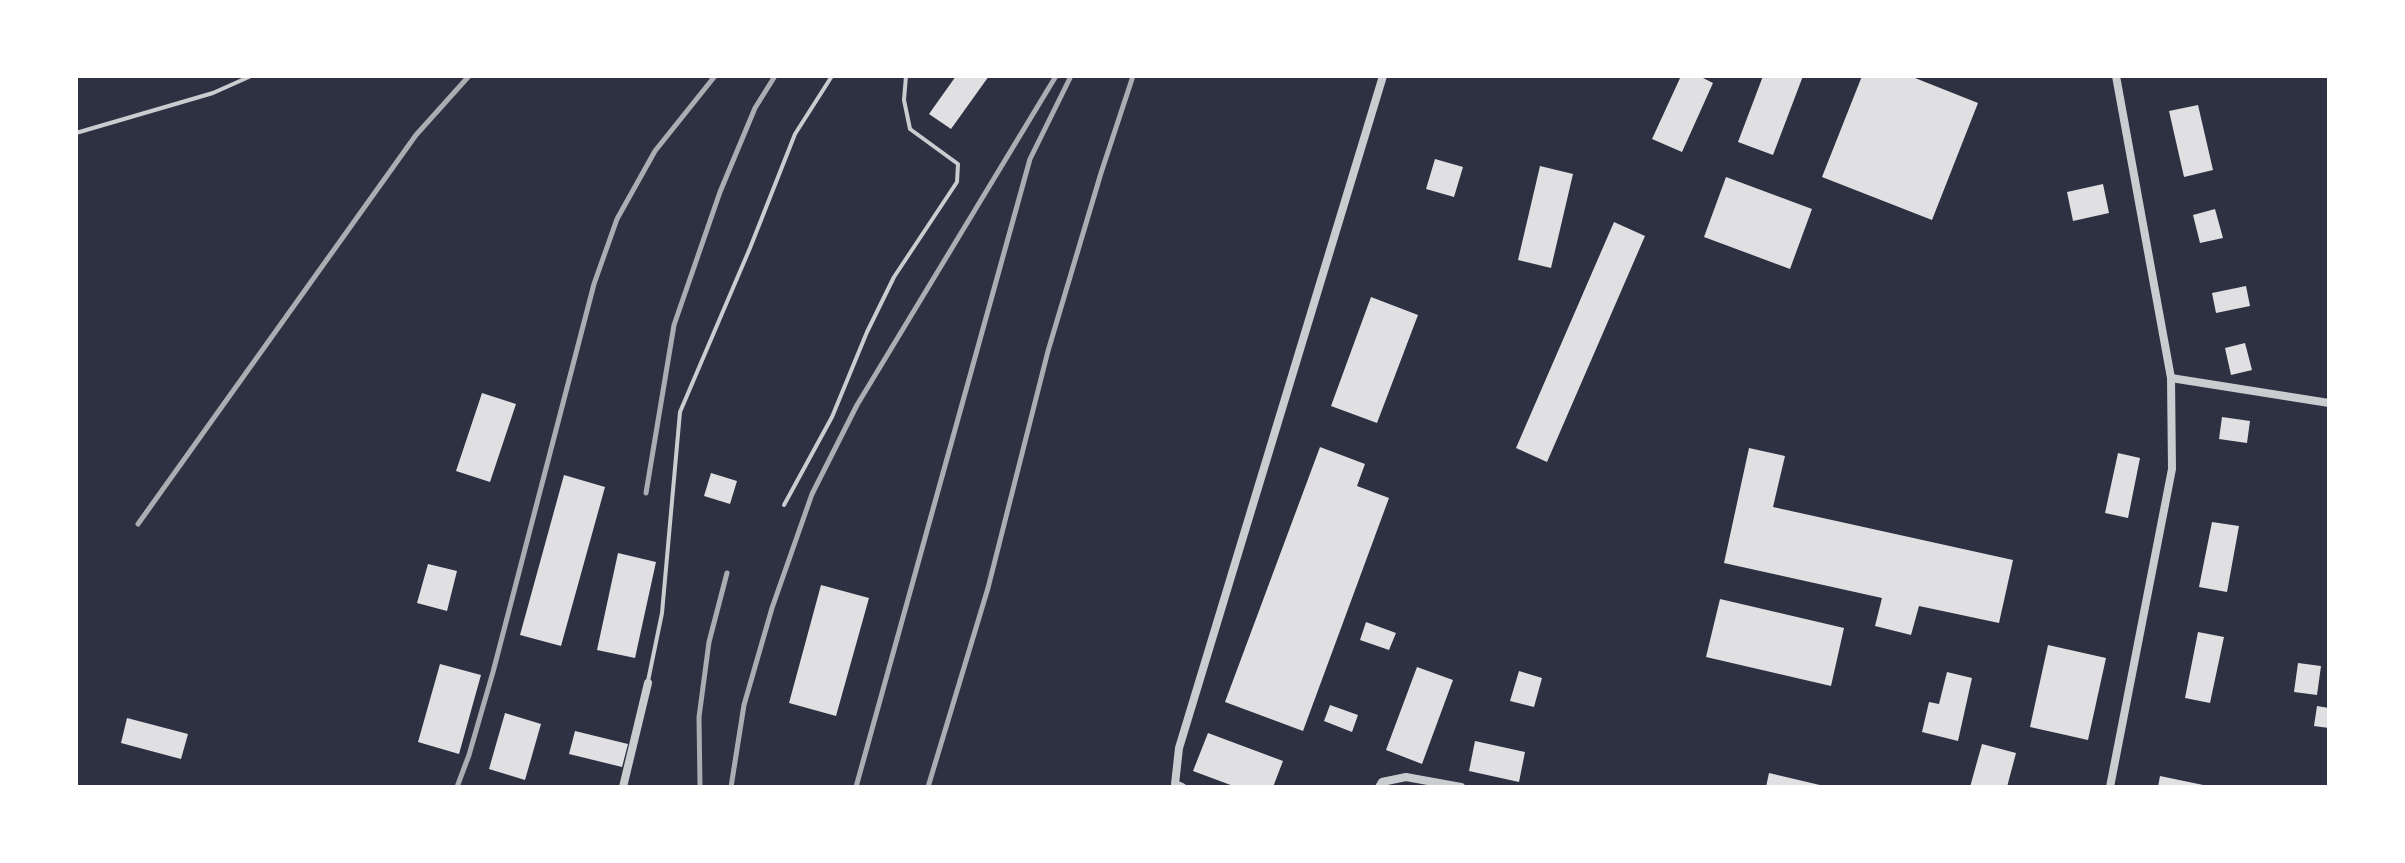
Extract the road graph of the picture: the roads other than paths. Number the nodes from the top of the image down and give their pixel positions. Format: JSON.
{"nodes":[{"id":1,"x":251,"y":76,"type":"edge"},
{"id":2,"x":832,"y":76,"type":"edge"},
{"id":3,"x":906,"y":76,"type":"edge"},
{"id":4,"x":1383,"y":76,"type":"edge"},
{"id":5,"x":2116,"y":76,"type":"edge"},
{"id":6,"x":76,"y":133,"type":"edge"},
{"id":7,"x":2171,"y":378,"type":"junction"},
{"id":8,"x":2329,"y":403,"type":"edge"},
{"id":9,"x":784,"y":505,"type":"dead end"},
{"id":10,"x":648,"y":683,"type":"joint"},
{"id":11,"x":623,"y":787,"type":"edge"},
{"id":12,"x":1182,"y":787,"type":"edge"},
{"id":13,"x":1379,"y":787,"type":"edge"},
{"id":14,"x":1461,"y":787,"type":"edge"},
{"id":15,"x":2110,"y":787,"type":"edge"}],
"edges":[{"from":1,"to":6,"type":"lane"},
{"from":2,"to":10,"type":"lane"},
{"from":3,"to":9,"type":"lane"},
{"from":4,"to":12,"type":"street"},
{"from":5,"to":7,"type":"street"},
{"from":7,"to":8,"type":"street"},
{"from":7,"to":15,"type":"street"},
{"from":10,"to":11,"type":"street"},
{"from":13,"to":14,"type":"street"}]}
